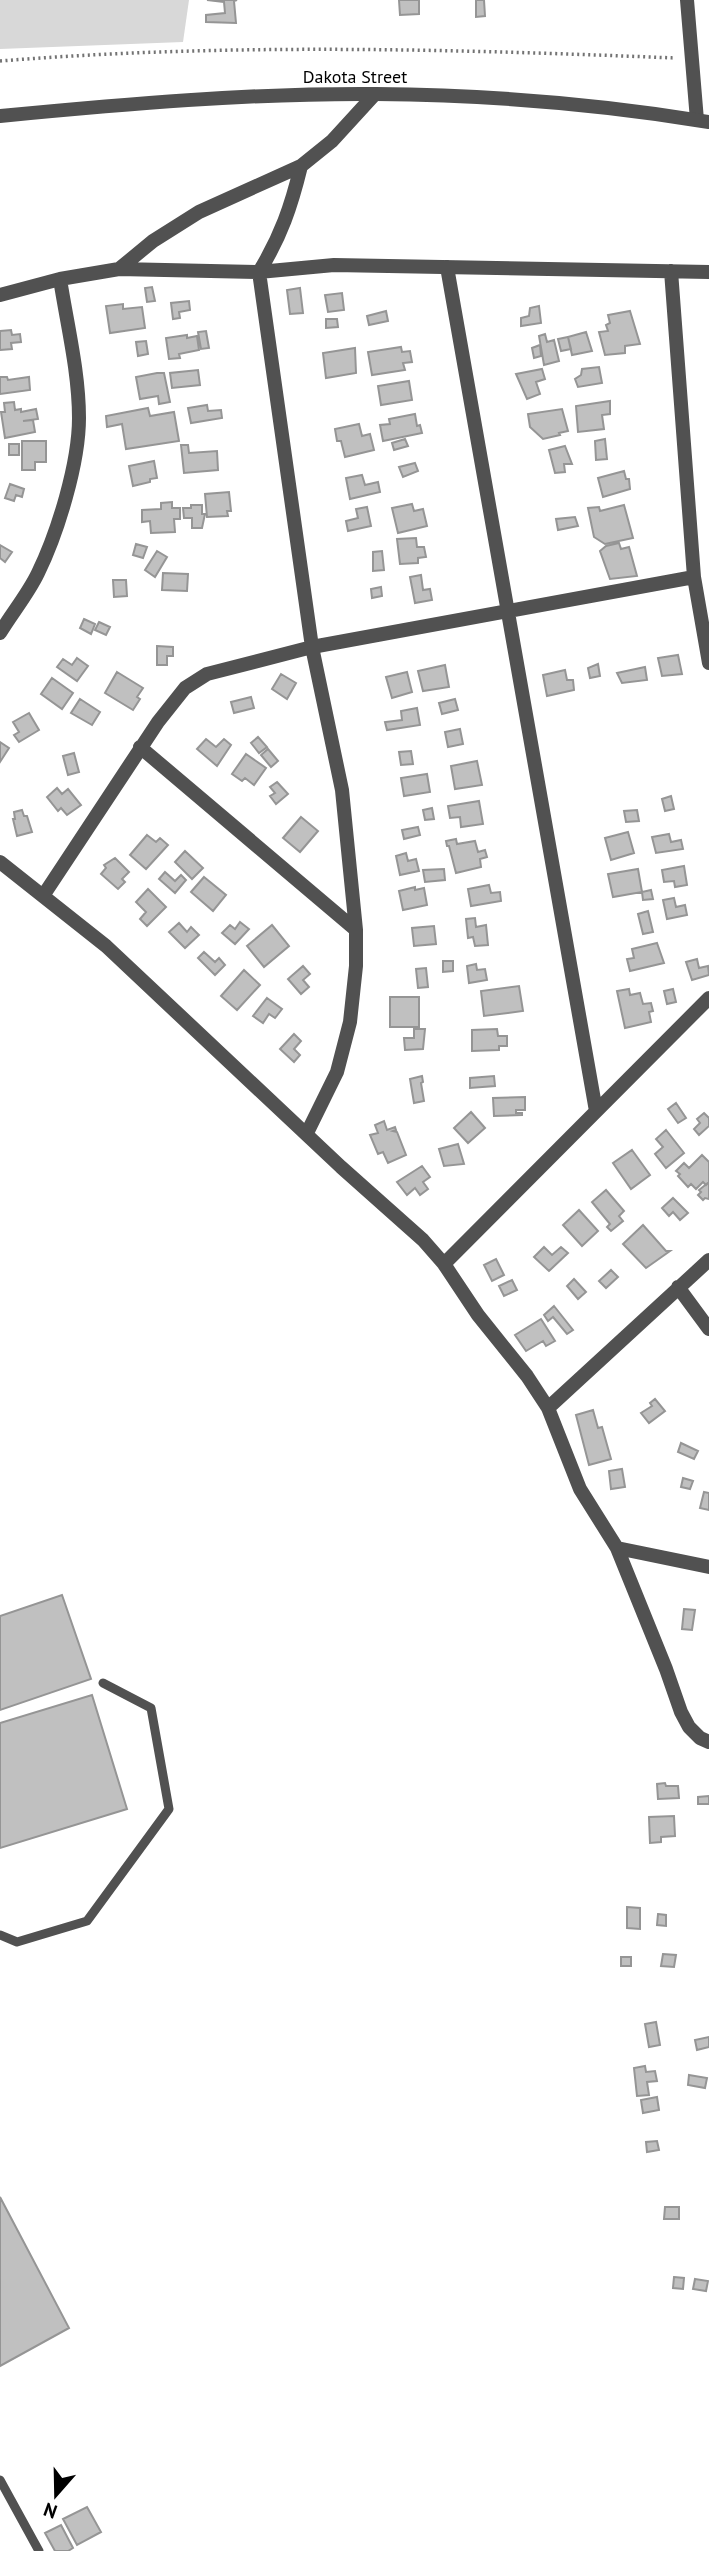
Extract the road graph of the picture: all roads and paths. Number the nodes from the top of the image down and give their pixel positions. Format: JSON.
{"nodes":[{"id":1,"x":687,"y":0,"type":"edge"},
{"id":2,"x":692,"y":59,"type":"junction"},
{"id":3,"x":0,"y":61,"type":"edge"},
{"id":4,"x":375,"y":94,"type":"junction"},
{"id":5,"x":0,"y":116,"type":"edge"},
{"id":6,"x":703,"y":121,"type":"edge"},
{"id":7,"x":301,"y":166,"type":"junction"},
{"id":8,"x":447,"y":267,"type":"junction"},
{"id":9,"x":119,"y":269,"type":"junction"},
{"id":10,"x":671,"y":271,"type":"junction"},
{"id":11,"x":259,"y":272,"type":"junction"},
{"id":12,"x":709,"y":272,"type":"edge"},
{"id":13,"x":60,"y":279,"type":"junction"},
{"id":14,"x":0,"y":295,"type":"edge"},
{"id":15,"x":694,"y":576,"type":"junction"},
{"id":16,"x":508,"y":611,"type":"junction"},
{"id":17,"x":0,"y":633,"type":"edge"},
{"id":18,"x":312,"y":647,"type":"junction"},
{"id":19,"x":709,"y":663,"type":"edge"},
{"id":20,"x":140,"y":747,"type":"junction"},
{"id":21,"x":0,"y":862,"type":"edge"},
{"id":22,"x":43,"y":896,"type":"junction"},
{"id":23,"x":356,"y":930,"type":"junction"},
{"id":24,"x":709,"y":998,"type":"edge"},
{"id":25,"x":597,"y":1111,"type":"junction"},
{"id":26,"x":307,"y":1133,"type":"junction"},
{"id":27,"x":709,"y":1260,"type":"edge"},
{"id":28,"x":444,"y":1264,"type":"junction"},
{"id":29,"x":678,"y":1287,"type":"junction"},
{"id":30,"x":709,"y":1329,"type":"edge"},
{"id":31,"x":548,"y":1408,"type":"junction"},
{"id":32,"x":617,"y":1548,"type":"junction"},
{"id":33,"x":709,"y":1567,"type":"edge"},
{"id":34,"x":103,"y":1683,"type":"dead end"},
{"id":35,"x":709,"y":1742,"type":"edge"},
{"id":36,"x":0,"y":1935,"type":"edge"},
{"id":37,"x":0,"y":2480,"type":"edge"},
{"id":38,"x":39,"y":2551,"type":"edge"}],
"edges":[{"from":1,"to":2,"type":"street"},
{"from":2,"to":3,"type":"path"},
{"from":2,"to":6,"type":"street"},
{"from":4,"to":5,"type":"street","name":"Dakota Street"},
{"from":4,"to":6,"type":"street","name":"Dakota Street"},
{"from":4,"to":7,"type":"street"},
{"from":7,"to":9,"type":"street"},
{"from":7,"to":11,"type":"street"},
{"from":8,"to":10,"type":"street"},
{"from":8,"to":11,"type":"street"},
{"from":8,"to":16,"type":"street"},
{"from":9,"to":11,"type":"street"},
{"from":9,"to":13,"type":"street"},
{"from":10,"to":12,"type":"street"},
{"from":10,"to":15,"type":"street"},
{"from":11,"to":18,"type":"street"},
{"from":13,"to":14,"type":"street"},
{"from":13,"to":17,"type":"street"},
{"from":15,"to":16,"type":"street"},
{"from":15,"to":19,"type":"street"},
{"from":16,"to":18,"type":"street"},
{"from":16,"to":25,"type":"street"},
{"from":18,"to":20,"type":"street"},
{"from":18,"to":23,"type":"street"},
{"from":20,"to":22,"type":"street"},
{"from":20,"to":23,"type":"street"},
{"from":21,"to":22,"type":"street"},
{"from":22,"to":26,"type":"street"},
{"from":23,"to":26,"type":"street"},
{"from":24,"to":25,"type":"street"},
{"from":25,"to":28,"type":"street"},
{"from":26,"to":28,"type":"street"},
{"from":27,"to":29,"type":"street"},
{"from":28,"to":31,"type":"street"},
{"from":29,"to":30,"type":"street"},
{"from":29,"to":31,"type":"street"},
{"from":31,"to":32,"type":"street"},
{"from":32,"to":33,"type":"street"},
{"from":32,"to":35,"type":"street"},
{"from":34,"to":36,"type":"lane"},
{"from":37,"to":38,"type":"lane"}]}
